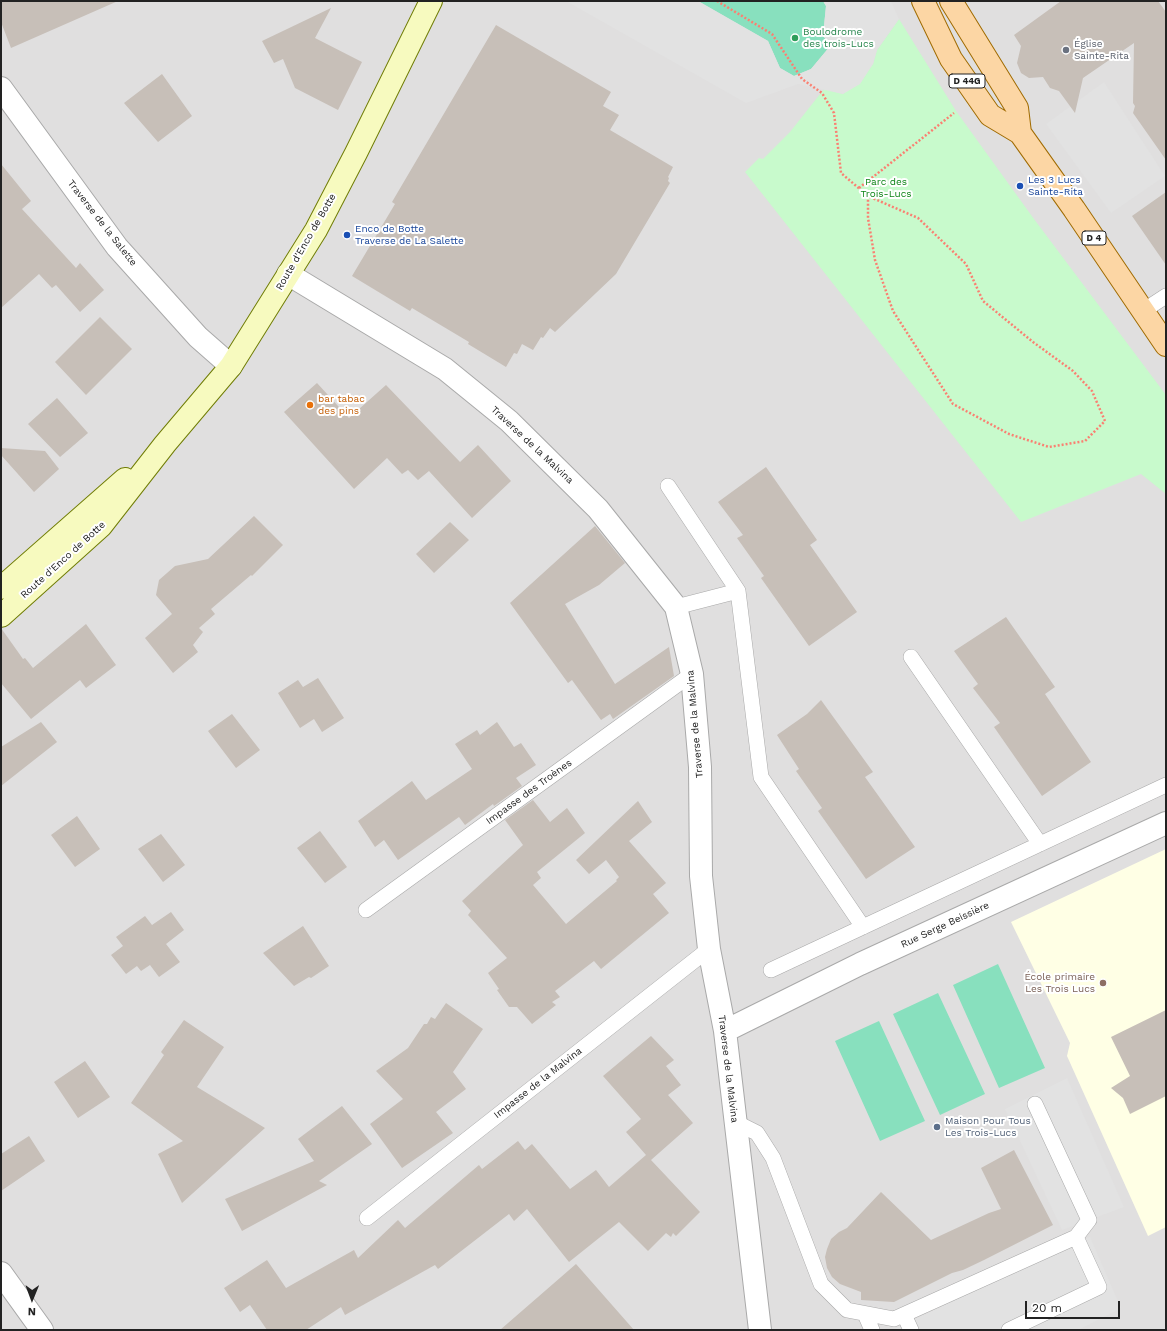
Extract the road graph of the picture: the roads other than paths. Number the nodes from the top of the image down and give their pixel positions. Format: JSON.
{"nodes":[{"id":1,"x":431,"y":1,"type":"edge"},
{"id":2,"x":951,"y":1,"type":"edge"},
{"id":3,"x":968,"y":1,"type":"edge"},
{"id":4,"x":924,"y":6,"type":"edge"},
{"id":5,"x":978,"y":43,"type":"junction"},
{"id":6,"x":951,"y":59,"type":"junction"},
{"id":7,"x":1,"y":88,"type":"edge"},
{"id":8,"x":1020,"y":133,"type":"junction"},
{"id":9,"x":288,"y":274,"type":"junction"},
{"id":10,"x":1166,"y":296,"type":"edge"},
{"id":11,"x":1143,"y":311,"type":"junction"},
{"id":12,"x":1162,"y":333,"type":"edge"},
{"id":13,"x":231,"y":366,"type":"junction"},
{"id":14,"x":165,"y":444,"type":"junction"},
{"id":15,"x":668,"y":486,"type":"dead end"},
{"id":16,"x":1,"y":588,"type":"edge"},
{"id":17,"x":738,"y":591,"type":"junction"},
{"id":18,"x":676,"y":607,"type":"junction"},
{"id":19,"x":1,"y":616,"type":"edge"},
{"id":20,"x":911,"y":657,"type":"dead end"},
{"id":21,"x":692,"y":674,"type":"junction"},
{"id":22,"x":1166,"y":785,"type":"edge"},
{"id":23,"x":1166,"y":824,"type":"edge"},
{"id":24,"x":1040,"y":844,"type":"junction"},
{"id":25,"x":366,"y":910,"type":"dead end"},
{"id":26,"x":862,"y":927,"type":"junction"},
{"id":27,"x":709,"y":949,"type":"junction"},
{"id":28,"x":771,"y":970,"type":"dead end"},
{"id":29,"x":725,"y":1031,"type":"junction"},
{"id":30,"x":1035,"y":1104,"type":"dead end"},
{"id":31,"x":735,"y":1122,"type":"junction"},
{"id":32,"x":367,"y":1218,"type":"dead end"},
{"id":33,"x":1076,"y":1237,"type":"junction"},
{"id":34,"x":1,"y":1273,"type":"edge"},
{"id":35,"x":865,"y":1314,"type":"junction"},
{"id":36,"x":904,"y":1315,"type":"junction"},
{"id":37,"x":42,"y":1330,"type":"edge"},
{"id":38,"x":760,"y":1330,"type":"edge"},
{"id":39,"x":872,"y":1330,"type":"edge"},
{"id":40,"x":911,"y":1330,"type":"edge"},
{"id":41,"x":1009,"y":1330,"type":"edge"}],
"edges":[{"from":1,"to":9,"type":"main road","name":"Route d'Enco de Botte"},
{"from":2,"to":5,"type":"main road"},
{"from":3,"to":5,"type":"main road"},
{"from":4,"to":6,"type":"main road","number":"D 44G"},
{"from":5,"to":6,"type":"main road","number":"D 44G"},
{"from":5,"to":8,"type":"main road"},
{"from":6,"to":8,"type":"main road","number":"D 44G"},
{"from":7,"to":13,"type":"street","name":"Traverse de la Salette"},
{"from":8,"to":11,"type":"main road","number":"D 4"},
{"from":9,"to":13,"type":"main road","name":"Route d'Enco de Botte"},
{"from":9,"to":18,"type":"street","name":"Traverse de la Malvina"},
{"from":10,"to":11,"type":"lane"},
{"from":11,"to":12,"type":"main road","number":"D 4"},
{"from":13,"to":14,"type":"main road","name":"Route d'Enco de Botte"},
{"from":14,"to":16,"type":"main road","name":"Route d'Enco de Botte"},
{"from":14,"to":19,"type":"main road","name":"Route d'Enco de Botte"},
{"from":15,"to":17,"type":"lane"},
{"from":17,"to":18,"type":"lane"},
{"from":17,"to":26,"type":"lane"},
{"from":18,"to":21,"type":"street","name":"Traverse de la Malvina"},
{"from":20,"to":24,"type":"lane"},
{"from":21,"to":25,"type":"lane","name":"Impasse des Troènes"},
{"from":21,"to":27,"type":"street","name":"Traverse de la Malvina"},
{"from":22,"to":24,"type":"lane"},
{"from":23,"to":29,"type":"street","name":"Rue Serge Beissière"},
{"from":24,"to":26,"type":"lane"},
{"from":26,"to":28,"type":"lane"},
{"from":27,"to":29,"type":"street","name":"Traverse de la Malvina"},
{"from":27,"to":32,"type":"lane","name":"Impasse de la Malvina"},
{"from":29,"to":31,"type":"street","name":"Traverse de la Malvina"},
{"from":30,"to":33,"type":"lane"},
{"from":31,"to":35,"type":"lane"},
{"from":31,"to":38,"type":"street","name":"Traverse de la Malvina"},
{"from":33,"to":36,"type":"lane"},
{"from":33,"to":41,"type":"lane"},
{"from":34,"to":37,"type":"street"},
{"from":35,"to":36,"type":"lane"},
{"from":35,"to":39,"type":"lane"},
{"from":36,"to":40,"type":"lane"}]}
